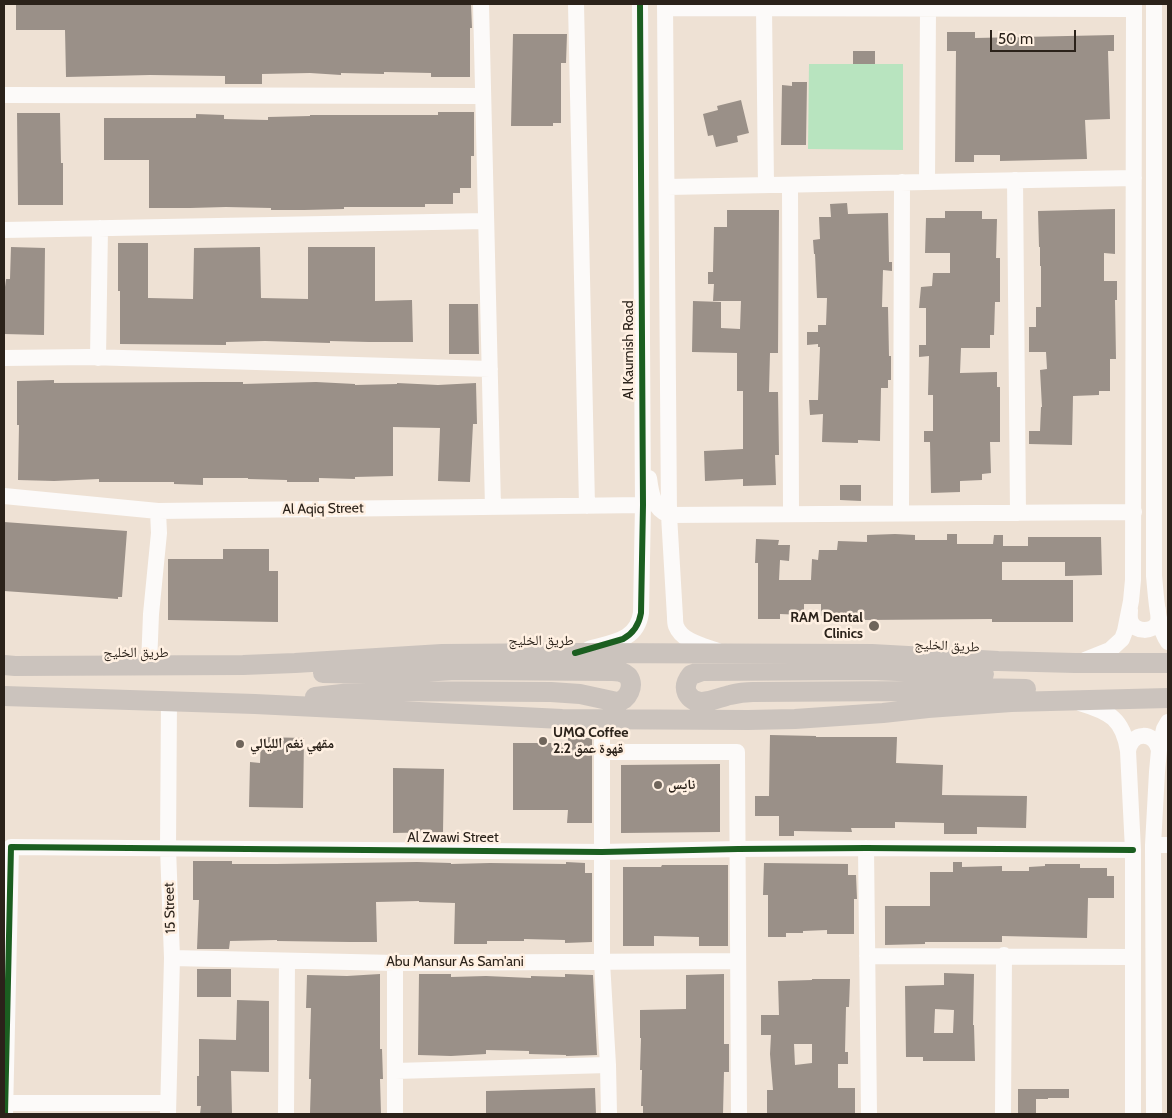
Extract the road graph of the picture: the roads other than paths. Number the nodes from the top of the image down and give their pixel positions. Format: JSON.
{"nodes":[{"id":1,"x":481,"y":4,"type":"edge"},
{"id":2,"x":576,"y":4,"type":"edge"},
{"id":3,"x":640,"y":4,"type":"edge"},
{"id":4,"x":663,"y":5,"type":"edge"},
{"id":5,"x":1134,"y":6,"type":"edge"},
{"id":6,"x":1157,"y":6,"type":"edge"},
{"id":7,"x":764,"y":8,"type":"junction"},
{"id":8,"x":928,"y":8,"type":"junction"},
{"id":9,"x":4,"y":95,"type":"edge"},
{"id":10,"x":483,"y":96,"type":"junction"},
{"id":11,"x":1134,"y":178,"type":"junction"},
{"id":12,"x":1016,"y":180,"type":"junction"},
{"id":13,"x":902,"y":182,"type":"junction"},
{"id":14,"x":927,"y":182,"type":"junction"},
{"id":15,"x":766,"y":185,"type":"junction"},
{"id":16,"x":790,"y":185,"type":"junction"},
{"id":17,"x":667,"y":187,"type":"junction"},
{"id":18,"x":486,"y":221,"type":"junction"},
{"id":19,"x":100,"y":228,"type":"junction"},
{"id":20,"x":4,"y":230,"type":"edge"},
{"id":21,"x":4,"y":358,"type":"edge"},
{"id":22,"x":98,"y":358,"type":"junction"},
{"id":23,"x":490,"y":369,"type":"junction"},
{"id":24,"x":1161,"y":396,"type":"edge"},
{"id":25,"x":642,"y":424,"type":"junction"},
{"id":26,"x":4,"y":496,"type":"edge"},
{"id":27,"x":642,"y":505,"type":"junction"},
{"id":28,"x":588,"y":506,"type":"junction"},
{"id":29,"x":493,"y":507,"type":"junction"},
{"id":30,"x":158,"y":511,"type":"junction"},
{"id":31,"x":1134,"y":512,"type":"junction"},
{"id":32,"x":1161,"y":512,"type":"edge"},
{"id":33,"x":902,"y":513,"type":"junction"},
{"id":34,"x":1018,"y":513,"type":"junction"},
{"id":35,"x":791,"y":514,"type":"junction"},
{"id":36,"x":668,"y":515,"type":"junction"},
{"id":37,"x":1157,"y":607,"type":"junction"},
{"id":38,"x":1130,"y":608,"type":"junction"},
{"id":39,"x":1168,"y":642,"type":"edge"},
{"id":40,"x":575,"y":653,"type":"junction"},
{"id":41,"x":725,"y":654,"type":"junction"},
{"id":42,"x":1075,"y":663,"type":"junction"},
{"id":43,"x":1126,"y":664,"type":"junction"},
{"id":44,"x":1168,"y":664,"type":"edge"},
{"id":45,"x":4,"y":665,"type":"edge"},
{"id":46,"x":149,"y":665,"type":"junction"},
{"id":47,"x":192,"y":665,"type":"junction"},
{"id":48,"x":5,"y":696,"type":"edge"},
{"id":49,"x":1168,"y":698,"type":"edge"},
{"id":50,"x":169,"y":701,"type":"junction"},
{"id":51,"x":1071,"y":701,"type":"junction"},
{"id":52,"x":255,"y":704,"type":"junction"},
{"id":53,"x":602,"y":720,"type":"junction"},
{"id":54,"x":1168,"y":722,"type":"edge"},
{"id":55,"x":1159,"y":750,"type":"junction"},
{"id":56,"x":1128,"y":751,"type":"junction"},
{"id":57,"x":602,"y":752,"type":"junction"},
{"id":58,"x":1162,"y":771,"type":"edge"},
{"id":59,"x":1161,"y":845,"type":"edge"},
{"id":60,"x":168,"y":848,"type":"junction"},
{"id":61,"x":866,"y":848,"type":"junction"},
{"id":62,"x":738,"y":849,"type":"junction"},
{"id":63,"x":1133,"y":850,"type":"junction"},
{"id":64,"x":602,"y":852,"type":"junction"},
{"id":65,"x":1004,"y":955,"type":"junction"},
{"id":66,"x":867,"y":956,"type":"junction"},
{"id":67,"x":1133,"y":957,"type":"junction"},
{"id":68,"x":172,"y":958,"type":"junction"},
{"id":69,"x":287,"y":961,"type":"junction"},
{"id":70,"x":738,"y":961,"type":"junction"},
{"id":71,"x":602,"y":962,"type":"junction"},
{"id":72,"x":395,"y":963,"type":"junction"},
{"id":73,"x":608,"y":1065,"type":"junction"},
{"id":74,"x":395,"y":1071,"type":"junction"},
{"id":75,"x":6,"y":1108,"type":"edge"},
{"id":76,"x":168,"y":1109,"type":"edge"},
{"id":77,"x":286,"y":1114,"type":"edge"},
{"id":78,"x":395,"y":1114,"type":"edge"},
{"id":79,"x":609,"y":1114,"type":"edge"},
{"id":80,"x":739,"y":1114,"type":"edge"},
{"id":81,"x":869,"y":1114,"type":"edge"},
{"id":82,"x":1003,"y":1114,"type":"edge"},
{"id":83,"x":1133,"y":1114,"type":"edge"},
{"id":84,"x":1154,"y":1114,"type":"edge"}],
"edges":[{"from":1,"to":10,"type":"street"},
{"from":2,"to":28,"type":"street"},
{"from":3,"to":25,"type":"street","name":"Al Kaurnish Road"},
{"from":4,"to":7,"type":"street"},
{"from":4,"to":17,"type":"street"},
{"from":5,"to":8,"type":"street"},
{"from":5,"to":11,"type":"street"},
{"from":6,"to":24,"type":"street"},
{"from":7,"to":8,"type":"street"},
{"from":7,"to":15,"type":"street"},
{"from":8,"to":14,"type":"street"},
{"from":9,"to":10,"type":"street"},
{"from":10,"to":18,"type":"street"},
{"from":11,"to":12,"type":"street"},
{"from":11,"to":31,"type":"street"},
{"from":12,"to":14,"type":"street"},
{"from":12,"to":34,"type":"street"},
{"from":13,"to":14,"type":"street"},
{"from":13,"to":16,"type":"street"},
{"from":13,"to":33,"type":"street"},
{"from":15,"to":16,"type":"street"},
{"from":15,"to":17,"type":"street"},
{"from":16,"to":35,"type":"street"},
{"from":17,"to":36,"type":"street"},
{"from":18,"to":19,"type":"street"},
{"from":18,"to":23,"type":"street"},
{"from":19,"to":20,"type":"street"},
{"from":19,"to":22,"type":"street"},
{"from":21,"to":22,"type":"street"},
{"from":22,"to":23,"type":"street"},
{"from":23,"to":29,"type":"street"},
{"from":24,"to":32,"type":"street"},
{"from":25,"to":27,"type":"street","name":"Al Kaurnish Road"},
{"from":25,"to":36,"type":"street"},
{"from":26,"to":30,"type":"street","name":"Al Aqiq Street"},
{"from":27,"to":28,"type":"street","name":"Al Aqiq Street"},
{"from":27,"to":40,"type":"street","name":"Al Kaurnish Road"},
{"from":28,"to":29,"type":"street","name":"Al Aqiq Street"},
{"from":29,"to":30,"type":"street","name":"Al Aqiq Street"},
{"from":30,"to":46,"type":"street"},
{"from":31,"to":34,"type":"street"},
{"from":31,"to":38,"type":"street"},
{"from":32,"to":37,"type":"street"},
{"from":33,"to":34,"type":"street"},
{"from":33,"to":35,"type":"street"},
{"from":35,"to":36,"type":"street"},
{"from":36,"to":41,"type":"street"},
{"from":37,"to":38,"type":"street"},
{"from":37,"to":39,"type":"street"},
{"from":38,"to":42,"type":"street"},
{"from":40,"to":41,"type":"main road","name":"طريق الخليج"},
{"from":40,"to":47,"type":"main road","name":"طريق الخليج"},
{"from":41,"to":42,"type":"main road","name":"طريق الخليج"},
{"from":42,"to":43,"type":"main road","name":"طريق الخليج"},
{"from":43,"to":44,"type":"main road","name":"طريق الخليج"},
{"from":43,"to":49,"type":"main road"},
{"from":45,"to":46,"type":"main road","name":"طريق الخليج"},
{"from":46,"to":47,"type":"main road","name":"طريق الخليج"},
{"from":47,"to":52,"type":"main road"},
{"from":48,"to":50,"type":"main road"},
{"from":49,"to":51,"type":"main road"},
{"from":50,"to":52,"type":"main road"},
{"from":50,"to":60,"type":"street","name":"15 Street"},
{"from":51,"to":53,"type":"main road"},
{"from":51,"to":56,"type":"street"},
{"from":52,"to":53,"type":"main road"},
{"from":53,"to":57,"type":"street"},
{"from":54,"to":55,"type":"street"},
{"from":55,"to":56,"type":"street"},
{"from":55,"to":58,"type":"street"},
{"from":56,"to":63,"type":"street"},
{"from":57,"to":62,"type":"street"},
{"from":57,"to":64,"type":"street"},
{"from":58,"to":59,"type":"street"},
{"from":59,"to":84,"type":"street"},
{"from":60,"to":64,"type":"street","name":"Al Zwawi Street"},
{"from":60,"to":68,"type":"street","name":"15 Street"},
{"from":60,"to":75,"type":"street","name":"Al Zwawi Street"},
{"from":61,"to":62,"type":"street","name":"Al Zwawi Street"},
{"from":61,"to":63,"type":"street","name":"Al Zwawi Street"},
{"from":61,"to":66,"type":"street"},
{"from":62,"to":64,"type":"street","name":"Al Zwawi Street"},
{"from":62,"to":70,"type":"street"},
{"from":63,"to":67,"type":"street"},
{"from":64,"to":71,"type":"street"},
{"from":65,"to":66,"type":"street"},
{"from":65,"to":67,"type":"street"},
{"from":65,"to":82,"type":"street"},
{"from":66,"to":81,"type":"street"},
{"from":67,"to":83,"type":"street"},
{"from":68,"to":69,"type":"street","name":"Abu Mansur As Sam'ani"},
{"from":68,"to":76,"type":"street","name":"15 Street"},
{"from":69,"to":72,"type":"street","name":"Abu Mansur As Sam'ani"},
{"from":69,"to":77,"type":"street"},
{"from":70,"to":71,"type":"street","name":"Abu Mansur As Sam'ani"},
{"from":70,"to":80,"type":"street"},
{"from":71,"to":72,"type":"street","name":"Abu Mansur As Sam'ani"},
{"from":71,"to":73,"type":"street"},
{"from":72,"to":74,"type":"street"},
{"from":73,"to":74,"type":"street"},
{"from":73,"to":79,"type":"street"},
{"from":74,"to":78,"type":"street"},
{"from":75,"to":76,"type":"street"}]}
